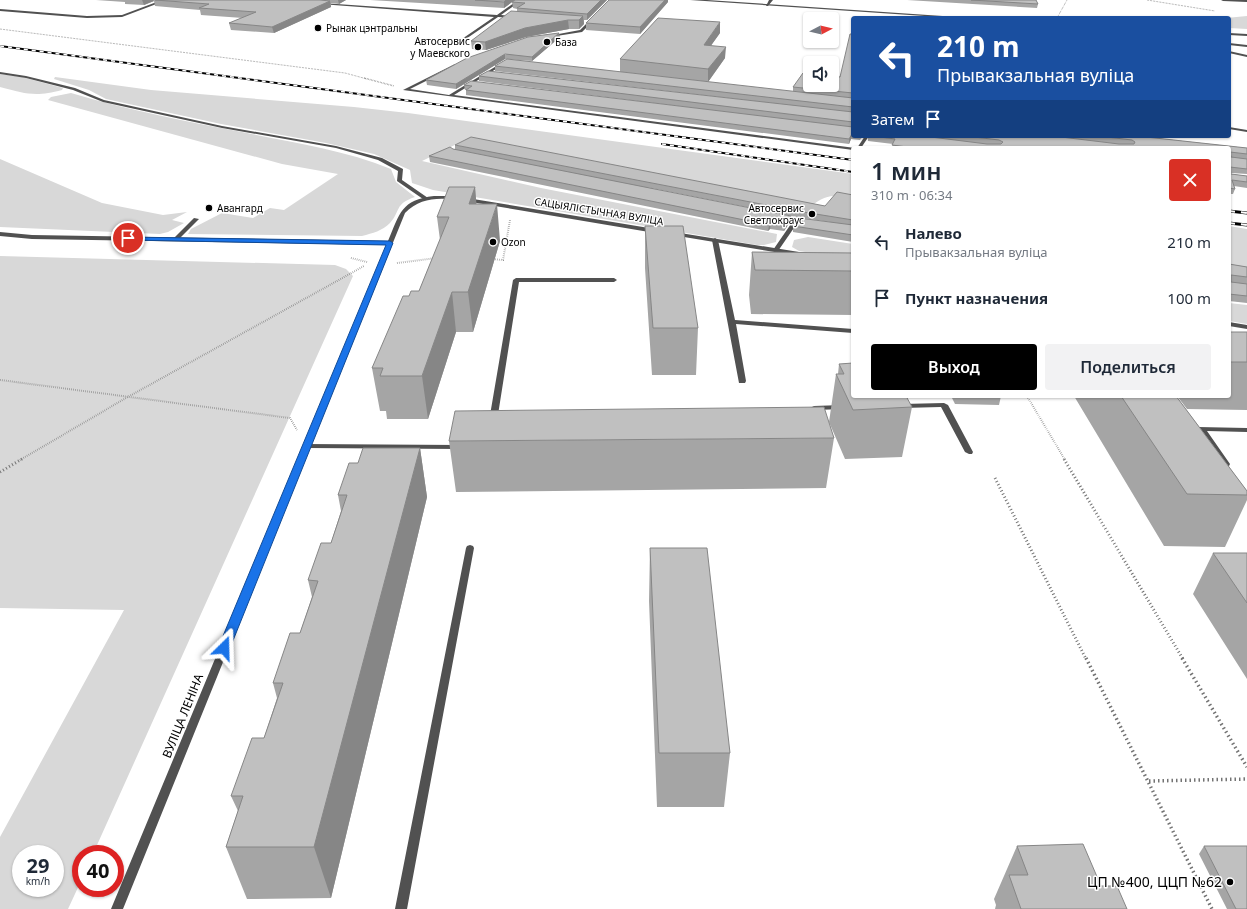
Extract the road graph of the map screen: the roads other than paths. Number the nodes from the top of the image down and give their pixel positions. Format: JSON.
{"nodes":[{"id":1,"x":165,"y":0,"type":"edge"},
{"id":2,"x":520,"y":0,"type":"edge"},
{"id":3,"x":692,"y":0,"type":"edge"},
{"id":4,"x":771,"y":0,"type":"edge"},
{"id":5,"x":1223,"y":0,"type":"edge"},
{"id":6,"x":1247,"y":1,"type":"edge"},
{"id":7,"x":320,"y":4,"type":"edge"},
{"id":8,"x":767,"y":5,"type":"junction"},
{"id":9,"x":0,"y":10,"type":"edge"},
{"id":10,"x":495,"y":16,"type":"junction"},
{"id":11,"x":939,"y":16,"type":"edge"},
{"id":12,"x":596,"y":17,"type":"edge"},
{"id":13,"x":519,"y":18,"type":"edge"},
{"id":14,"x":582,"y":22,"type":"edge"},
{"id":15,"x":590,"y":22,"type":"junction"},
{"id":16,"x":1231,"y":34,"type":"edge"},
{"id":17,"x":1247,"y":35,"type":"edge"},
{"id":18,"x":542,"y":37,"type":"edge"},
{"id":19,"x":460,"y":42,"type":"dead end"},
{"id":20,"x":1231,"y":44,"type":"edge"},
{"id":21,"x":1247,"y":46,"type":"edge"},
{"id":22,"x":1231,"y":52,"type":"edge"},
{"id":23,"x":1247,"y":56,"type":"edge"},
{"id":24,"x":506,"y":61,"type":"edge"},
{"id":25,"x":459,"y":63,"type":"edge"},
{"id":26,"x":0,"y":72,"type":"edge"},
{"id":27,"x":488,"y":72,"type":"junction"},
{"id":28,"x":496,"y":74,"type":"edge"},
{"id":29,"x":471,"y":83,"type":"junction"},
{"id":30,"x":479,"y":84,"type":"edge"},
{"id":31,"x":451,"y":96,"type":"junction"},
{"id":32,"x":1231,"y":128,"type":"edge"},
{"id":33,"x":1247,"y":131,"type":"edge"},
{"id":34,"x":851,"y":149,"type":"edge"},
{"id":35,"x":425,"y":198,"type":"junction"},
{"id":36,"x":773,"y":215,"type":"edge"},
{"id":37,"x":196,"y":219,"type":"dead end"},
{"id":38,"x":796,"y":220,"type":"junction"},
{"id":39,"x":818,"y":223,"type":"edge"},
{"id":40,"x":660,"y":231,"type":"edge"},
{"id":41,"x":668,"y":233,"type":"edge"},
{"id":42,"x":0,"y":234,"type":"edge"},
{"id":43,"x":176,"y":239,"type":"junction"},
{"id":44,"x":715,"y":240,"type":"junction"},
{"id":45,"x":390,"y":243,"type":"junction"},
{"id":46,"x":776,"y":250,"type":"junction"},
{"id":47,"x":807,"y":255,"type":"edge"},
{"id":48,"x":614,"y":280,"type":"dead end"},
{"id":49,"x":732,"y":322,"type":"junction"},
{"id":50,"x":1231,"y":324,"type":"edge"},
{"id":51,"x":1247,"y":327,"type":"edge"},
{"id":52,"x":851,"y":331,"type":"edge"},
{"id":53,"x":742,"y":381,"type":"dead end"},
{"id":54,"x":897,"y":406,"type":"edge"},
{"id":55,"x":850,"y":407,"type":"edge"},
{"id":56,"x":813,"y":414,"type":"edge"},
{"id":57,"x":1247,"y":430,"type":"edge"},
{"id":58,"x":491,"y":432,"type":"edge"},
{"id":59,"x":307,"y":446,"type":"junction"},
{"id":60,"x":465,"y":447,"type":"edge"},
{"id":61,"x":969,"y":452,"type":"dead end"},
{"id":62,"x":1233,"y":474,"type":"edge"},
{"id":63,"x":470,"y":548,"type":"dead end"},
{"id":64,"x":117,"y":909,"type":"edge"},
{"id":65,"x":401,"y":909,"type":"edge"}],
"edges":[{"from":1,"to":9,"type":"street"},
{"from":2,"to":10,"type":"street"},
{"from":3,"to":8,"type":"street"},
{"from":4,"to":8,"type":"street"},
{"from":5,"to":6,"type":"street"},
{"from":7,"to":10,"type":"street"},
{"from":8,"to":11,"type":"street"},
{"from":10,"to":13,"type":"street"},
{"from":10,"to":19,"type":"street"},
{"from":12,"to":15,"type":"street"},
{"from":14,"to":15,"type":"street"},
{"from":15,"to":18,"type":"street"},
{"from":16,"to":17,"type":"street"},
{"from":20,"to":21,"type":"street"},
{"from":22,"to":23,"type":"street"},
{"from":24,"to":27,"type":"street"},
{"from":25,"to":31,"type":"street"},
{"from":26,"to":35,"type":"street"},
{"from":27,"to":28,"type":"street"},
{"from":27,"to":29,"type":"street"},
{"from":29,"to":30,"type":"street"},
{"from":29,"to":31,"type":"street"},
{"from":31,"to":34,"type":"street"},
{"from":32,"to":33,"type":"street"},
{"from":35,"to":40,"type":"street","name":"САЦЫЯЛІСТЫЧНАЯ ВУЛІЦА"},
{"from":35,"to":45,"type":"street","name":"САЦЫЯЛІСТЫЧНАЯ ВУЛІЦА"},
{"from":36,"to":38,"type":"street"},
{"from":37,"to":43,"type":"street"},
{"from":38,"to":39,"type":"street"},
{"from":38,"to":46,"type":"street"},
{"from":41,"to":44,"type":"street","name":"САЦЫЯЛІСТЫЧНАЯ ВУЛІЦА"},
{"from":42,"to":43,"type":"street"},
{"from":43,"to":45,"type":"street"},
{"from":44,"to":46,"type":"street","name":"САЦЫЯЛІСТЫЧНАЯ ВУЛІЦА"},
{"from":44,"to":49,"type":"street"},
{"from":45,"to":59,"type":"street","name":"ВУЛІЦА ЛЕНІНА"},
{"from":46,"to":47,"type":"street","name":"САЦЫЯЛІСТЫЧНАЯ ВУЛІЦА"},
{"from":48,"to":58,"type":"street"},
{"from":49,"to":52,"type":"street"},
{"from":49,"to":53,"type":"street"},
{"from":50,"to":51,"type":"street"},
{"from":54,"to":61,"type":"street"},
{"from":55,"to":56,"type":"street"},
{"from":57,"to":62,"type":"street"},
{"from":59,"to":60,"type":"street"},
{"from":59,"to":64,"type":"street","name":"ВУЛІЦА ЛЕНІНА"},
{"from":63,"to":65,"type":"street"}]}
